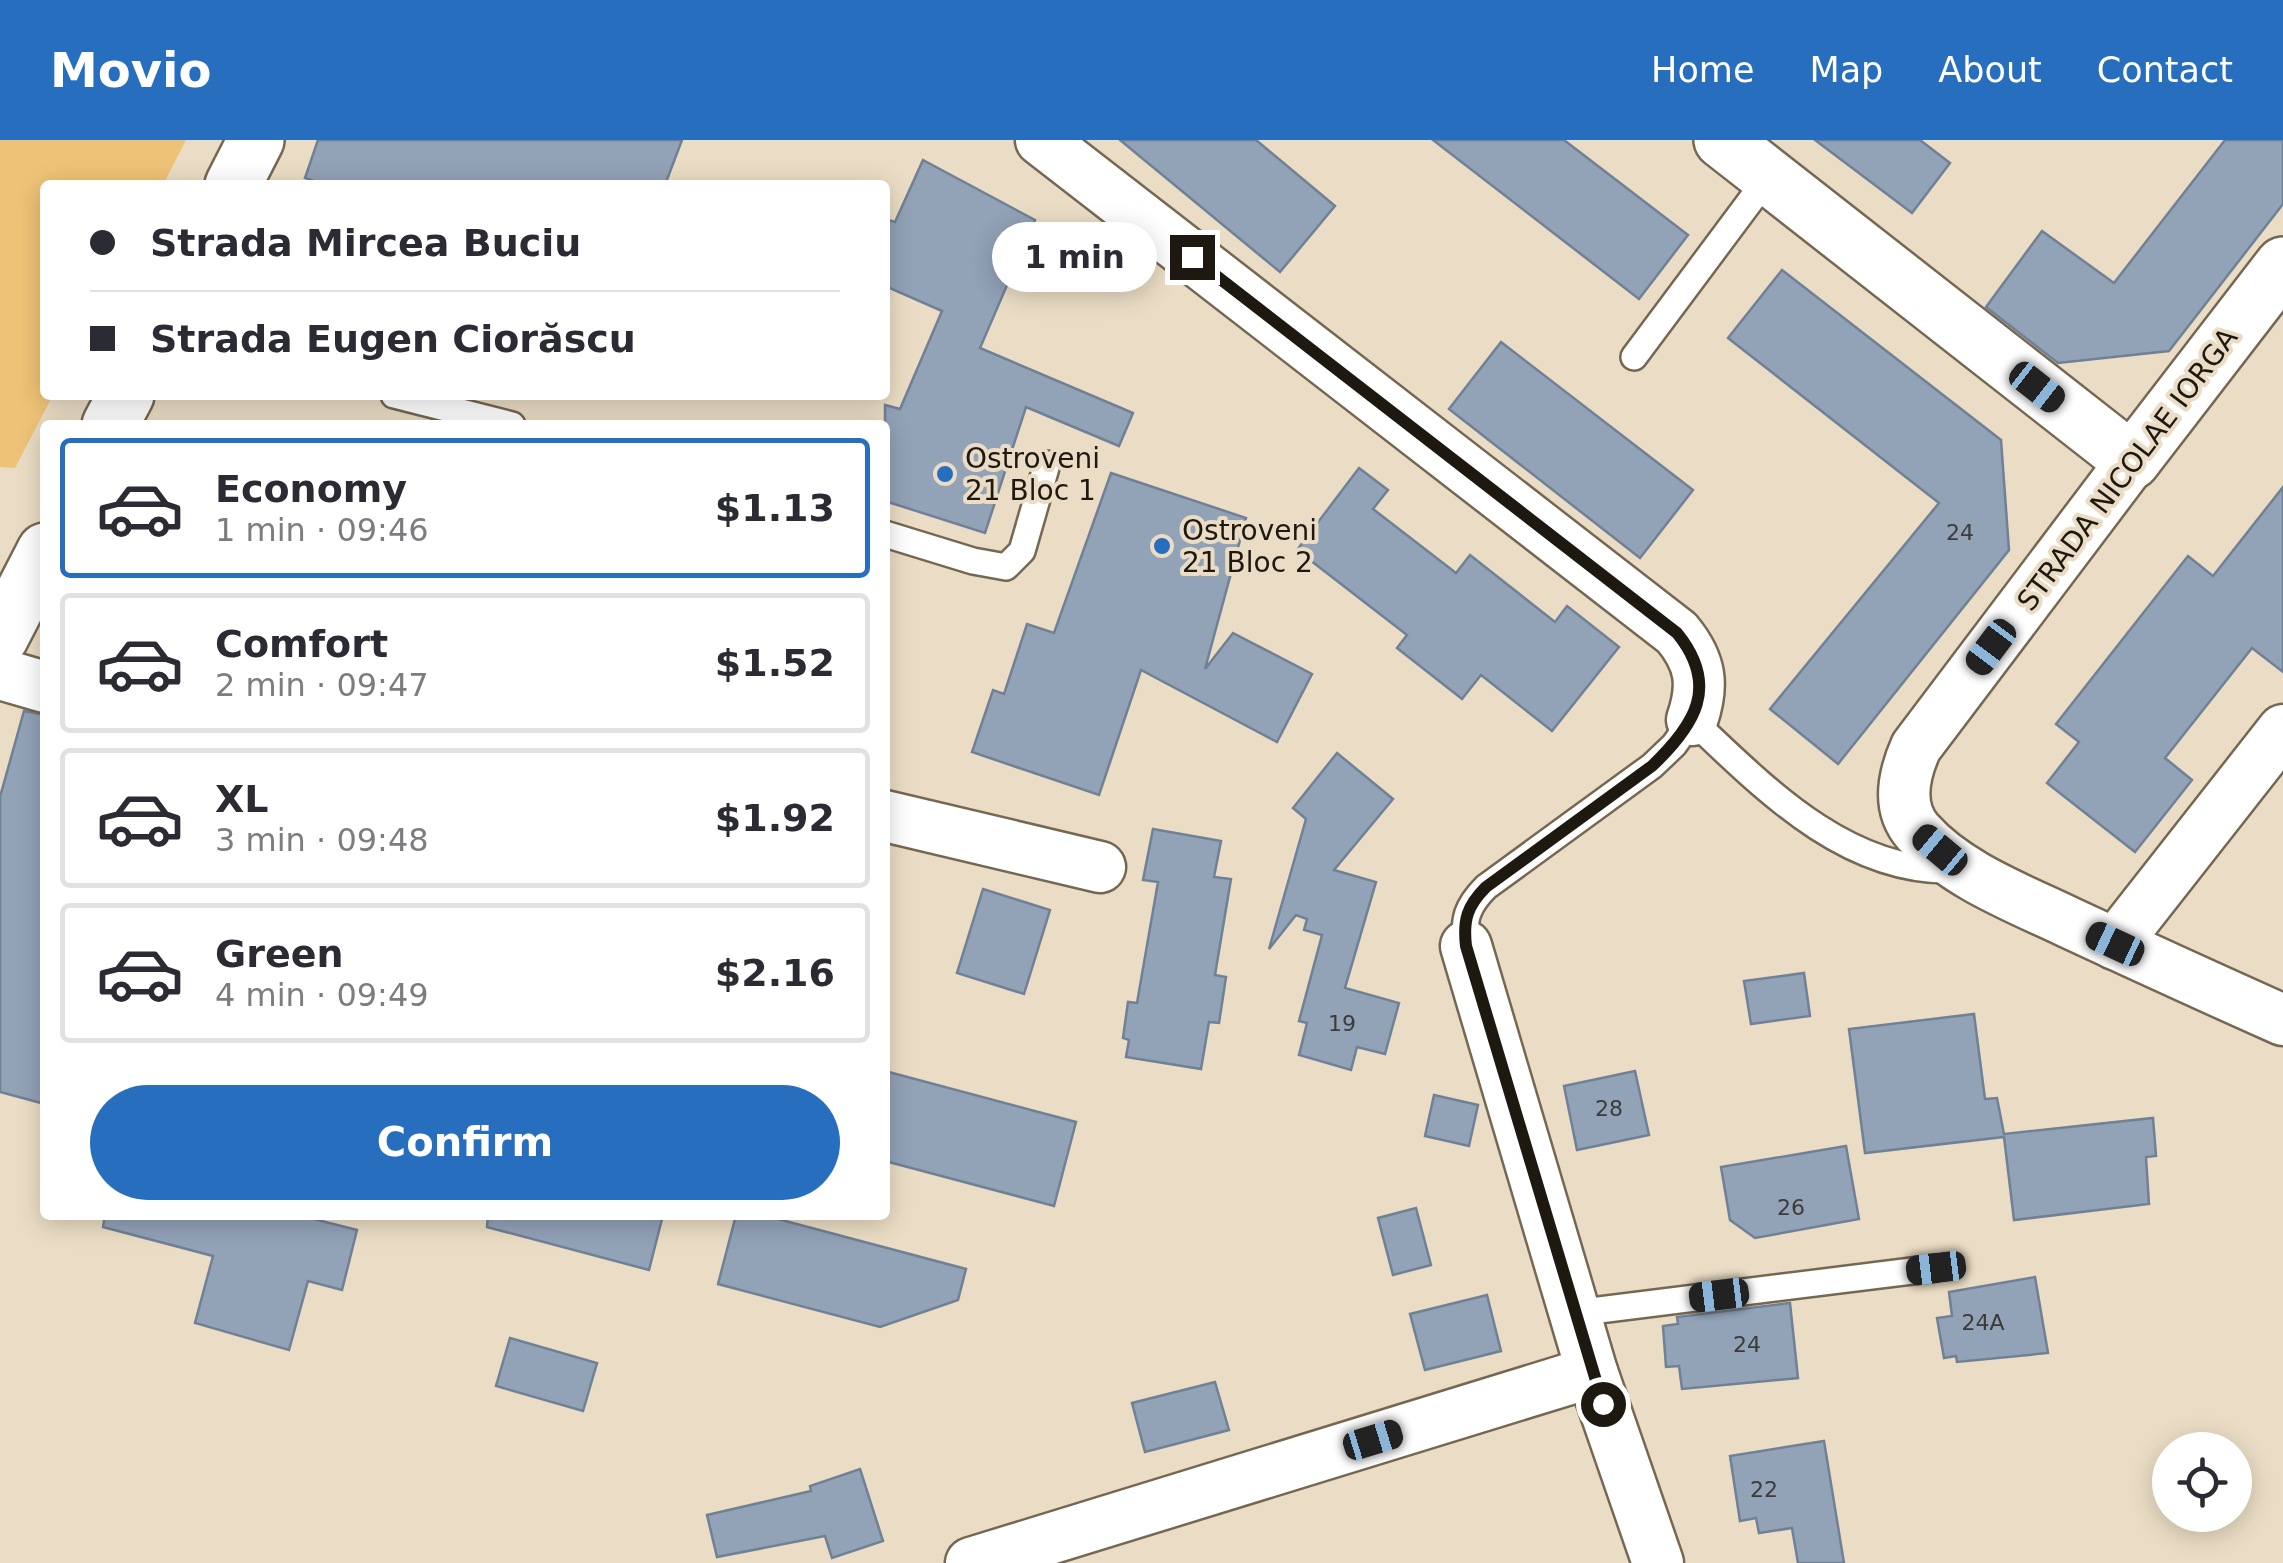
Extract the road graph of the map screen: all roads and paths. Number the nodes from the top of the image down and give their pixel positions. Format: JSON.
{"nodes":[{"id":1,"x":1041,"y":140,"type":"edge"},
{"id":2,"x":1722,"y":140,"type":"edge"},
{"id":3,"x":1769,"y":176,"type":"junction"},
{"id":4,"x":2283,"y":264,"type":"edge"},
{"id":5,"x":1634,"y":356,"type":"dead end"},
{"id":6,"x":414,"y":400,"type":"edge"},
{"id":7,"x":492,"y":420,"type":"edge"},
{"id":8,"x":2132,"y":462,"type":"junction"},
{"id":9,"x":1047,"y":464,"type":"dead end"},
{"id":10,"x":890,"y":536,"type":"edge"},
{"id":11,"x":40,"y":561,"type":"edge"},
{"id":12,"x":0,"y":638,"type":"edge"},
{"id":13,"x":0,"y":674,"type":"edge"},
{"id":14,"x":40,"y":686,"type":"edge"},
{"id":15,"x":1692,"y":720,"type":"junction"},
{"id":16,"x":2283,"y":730,"type":"edge"},
{"id":17,"x":890,"y":817,"type":"edge"},
{"id":18,"x":1100,"y":867,"type":"dead end"},
{"id":19,"x":1963,"y":870,"type":"junction"},
{"id":20,"x":2115,"y":944,"type":"junction"},
{"id":21,"x":1466,"y":946,"type":"joint"},
{"id":22,"x":2283,"y":1020,"type":"edge"},
{"id":23,"x":1936,"y":1268,"type":"dead end"},
{"id":24,"x":1574,"y":1312,"type":"junction"},
{"id":25,"x":1592,"y":1372,"type":"junction"},
{"id":26,"x":970,"y":1563,"type":"edge"},
{"id":27,"x":1658,"y":1563,"type":"edge"}],
"edges":[{"from":1,"to":15,"type":"street"},
{"from":2,"to":3,"type":"street"},
{"from":3,"to":5,"type":"lane"},
{"from":3,"to":8,"type":"street"},
{"from":4,"to":8,"type":"street","name":"STRADA NICOLAE IORGA"},
{"from":6,"to":7,"type":"lane"},
{"from":8,"to":19,"type":"street","name":"STRADA NICOLAE IORGA"},
{"from":9,"to":10,"type":"lane"},
{"from":11,"to":12,"type":"street"},
{"from":13,"to":14,"type":"street"},
{"from":15,"to":19,"type":"lane"},
{"from":15,"to":21,"type":"lane"},
{"from":16,"to":20,"type":"street"},
{"from":17,"to":18,"type":"street"},
{"from":19,"to":20,"type":"street"},
{"from":20,"to":22,"type":"street"},
{"from":21,"to":24,"type":"street"},
{"from":23,"to":24,"type":"lane"},
{"from":24,"to":25,"type":"street"},
{"from":25,"to":26,"type":"street"},
{"from":25,"to":27,"type":"street"}]}
